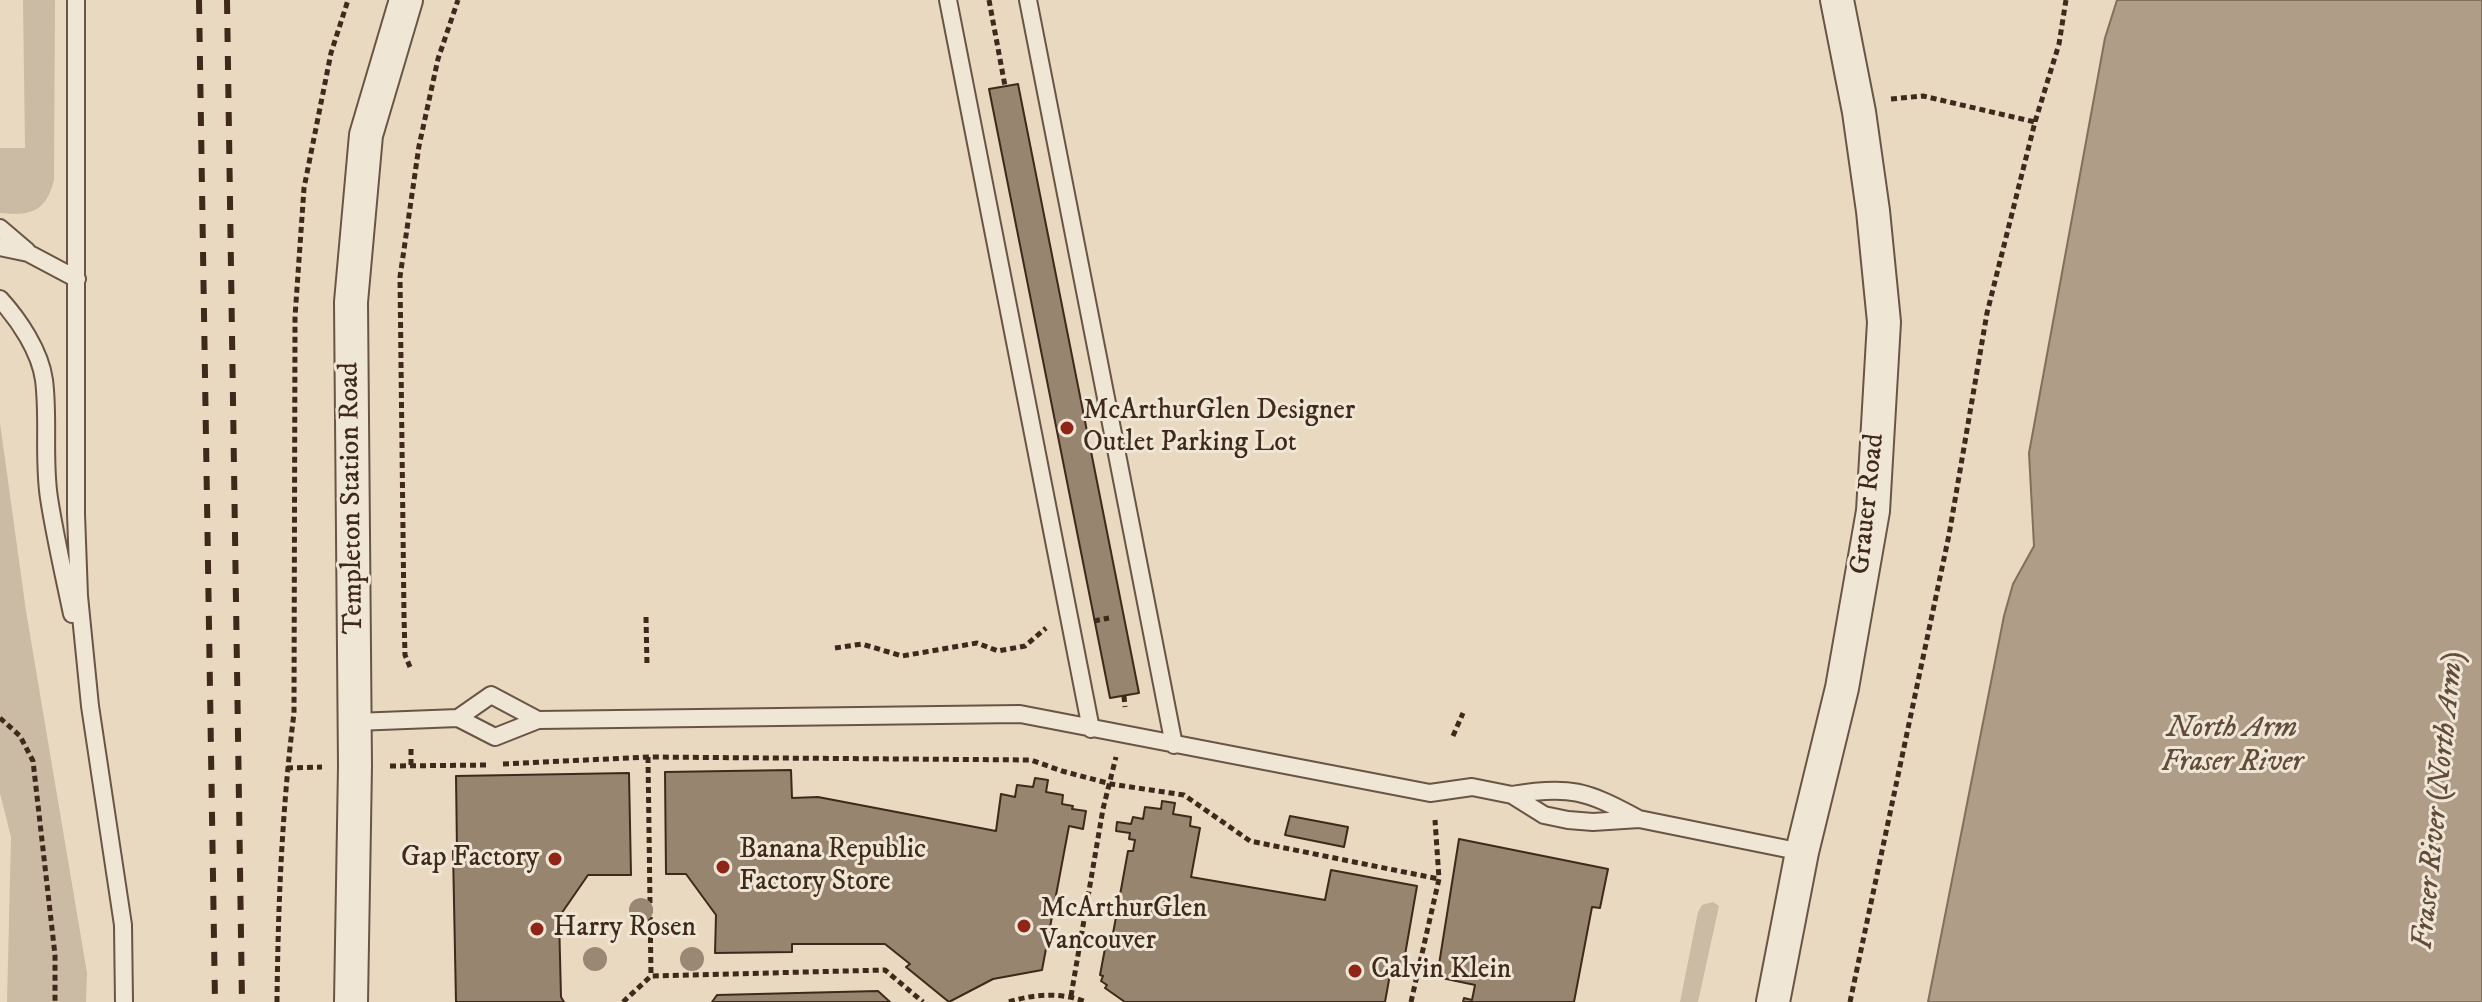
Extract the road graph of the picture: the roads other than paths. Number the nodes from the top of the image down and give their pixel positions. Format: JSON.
{"nodes":[{"id":1,"x":76,"y":0,"type":"edge"},
{"id":2,"x":406,"y":0,"type":"edge"},
{"id":3,"x":948,"y":0,"type":"edge"},
{"id":4,"x":1028,"y":0,"type":"edge"},
{"id":5,"x":1837,"y":0,"type":"edge"},
{"id":6,"x":0,"y":228,"type":"edge"},
{"id":7,"x":0,"y":247,"type":"edge"},
{"id":8,"x":28,"y":253,"type":"junction"},
{"id":9,"x":77,"y":279,"type":"junction"},
{"id":10,"x":0,"y":299,"type":"edge"},
{"id":11,"x":0,"y":314,"type":"edge"},
{"id":12,"x":25,"y":334,"type":"junction"},
{"id":13,"x":90,"y":706,"type":"junction"},
{"id":14,"x":458,"y":718,"type":"junction"},
{"id":15,"x":538,"y":720,"type":"junction"},
{"id":16,"x":355,"y":722,"type":"junction"},
{"id":17,"x":1091,"y":729,"type":"junction"},
{"id":18,"x":1174,"y":745,"type":"junction"},
{"id":19,"x":1512,"y":795,"type":"junction"},
{"id":20,"x":1639,"y":819,"type":"junction"},
{"id":21,"x":1802,"y":852,"type":"junction"},
{"id":22,"x":124,"y":1002,"type":"edge"},
{"id":23,"x":351,"y":1002,"type":"edge"},
{"id":24,"x":1773,"y":1002,"type":"edge"}],
"edges":[{"from":1,"to":9,"type":"lane"},
{"from":2,"to":16,"type":"street","name":"Templeton Station Road"},
{"from":3,"to":17,"type":"lane"},
{"from":4,"to":18,"type":"lane"},
{"from":5,"to":21,"type":"street","name":"Grauer Road"},
{"from":6,"to":8,"type":"lane"},
{"from":7,"to":8,"type":"lane"},
{"from":8,"to":9,"type":"lane"},
{"from":9,"to":13,"type":"lane"},
{"from":10,"to":12,"type":"lane"},
{"from":11,"to":12,"type":"lane"},
{"from":12,"to":13,"type":"lane"},
{"from":13,"to":22,"type":"lane"},
{"from":14,"to":15,"type":"lane"},
{"from":14,"to":15,"type":"lane"},
{"from":14,"to":16,"type":"lane"},
{"from":15,"to":17,"type":"lane"},
{"from":16,"to":23,"type":"street","name":"Templeton Station Road"},
{"from":17,"to":18,"type":"lane"},
{"from":18,"to":19,"type":"lane"},
{"from":19,"to":20,"type":"lane"},
{"from":19,"to":20,"type":"lane"},
{"from":20,"to":21,"type":"lane"},
{"from":21,"to":24,"type":"street","name":"Grauer Road"}]}
